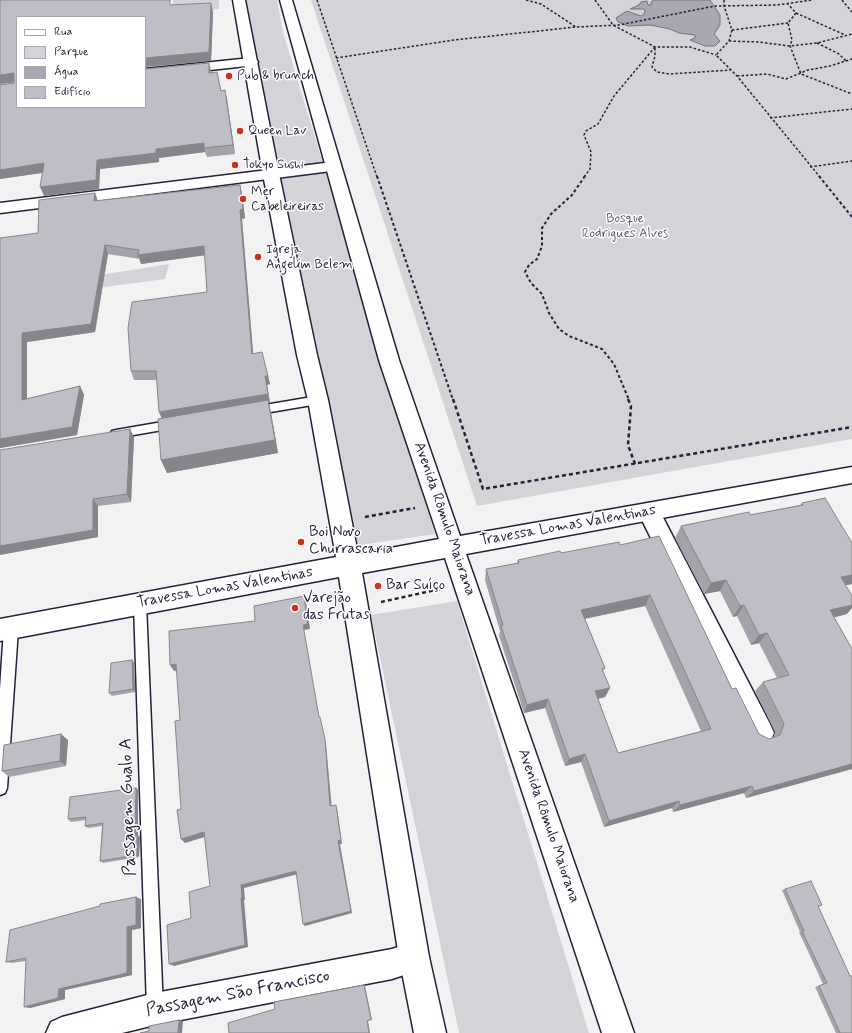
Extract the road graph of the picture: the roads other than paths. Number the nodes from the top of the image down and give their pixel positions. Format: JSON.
{"nodes":[{"id":1,"x":238,"y":0,"type":"edge"},
{"id":2,"x":286,"y":0,"type":"edge"},
{"id":3,"x":250,"y":62,"type":"junction"},
{"id":4,"x":146,"y":73,"type":"edge"},
{"id":5,"x":332,"y":167,"type":"junction"},
{"id":6,"x":271,"y":174,"type":"junction"},
{"id":7,"x":0,"y":208,"type":"edge"},
{"id":8,"x":318,"y":400,"type":"junction"},
{"id":9,"x":244,"y":412,"type":"edge"},
{"id":10,"x":181,"y":423,"type":"edge"},
{"id":11,"x":102,"y":437,"type":"edge"},
{"id":12,"x":852,"y":474,"type":"edge"},
{"id":13,"x":649,"y":512,"type":"junction"},
{"id":14,"x":453,"y":546,"type":"junction"},
{"id":15,"x":349,"y":565,"type":"junction"},
{"id":16,"x":140,"y":604,"type":"junction"},
{"id":17,"x":5,"y":630,"type":"edge"},
{"id":18,"x":761,"y":733,"type":"edge"},
{"id":19,"x":0,"y":788,"type":"edge"},
{"id":20,"x":414,"y":957,"type":"junction"},
{"id":21,"x":156,"y":1009,"type":"junction"},
{"id":22,"x":62,"y":1033,"type":"edge"},
{"id":23,"x":430,"y":1033,"type":"edge"},
{"id":24,"x":618,"y":1033,"type":"edge"}],
"edges":[{"from":1,"to":3,"type":"street"},
{"from":2,"to":5,"type":"street","name":"Avenida Rômulo Maiorana"},
{"from":3,"to":4,"type":"street"},
{"from":3,"to":6,"type":"street"},
{"from":5,"to":6,"type":"street"},
{"from":5,"to":14,"type":"street","name":"Avenida Rômulo Maiorana"},
{"from":6,"to":7,"type":"street"},
{"from":6,"to":8,"type":"street"},
{"from":8,"to":9,"type":"lane"},
{"from":8,"to":15,"type":"street"},
{"from":10,"to":11,"type":"lane"},
{"from":12,"to":13,"type":"street","name":"Travessa Lomas Valentinas"},
{"from":13,"to":14,"type":"street","name":"Travessa Lomas Valentinas"},
{"from":13,"to":18,"type":"street"},
{"from":14,"to":15,"type":"street","name":"Travessa Lomas Valentinas"},
{"from":14,"to":24,"type":"street","name":"Avenida Rômulo Maiorana"},
{"from":15,"to":16,"type":"street","name":"Travessa Lomas Valentinas"},
{"from":15,"to":20,"type":"street"},
{"from":16,"to":17,"type":"street","name":"Travessa Lomas Valentinas"},
{"from":16,"to":21,"type":"lane","name":"Passagem Gualo A"},
{"from":17,"to":19,"type":"lane"},
{"from":20,"to":21,"type":"street","name":"Passagem São Francisco"},
{"from":20,"to":23,"type":"street"},
{"from":21,"to":22,"type":"street","name":"Passagem São Francisco"}]}
